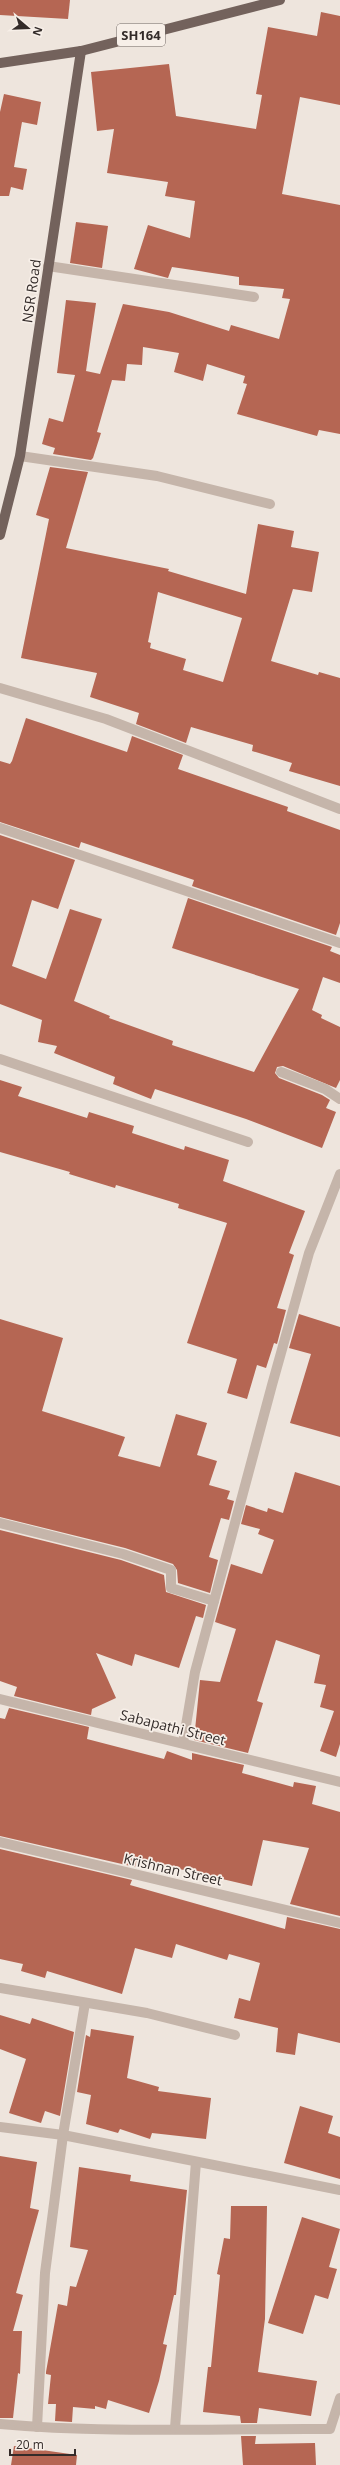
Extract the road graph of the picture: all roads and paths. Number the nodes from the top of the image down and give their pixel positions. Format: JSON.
{"nodes":[{"id":1,"x":280,"y":0,"type":"edge"},
{"id":2,"x":81,"y":51,"type":"junction"},
{"id":3,"x":0,"y":63,"type":"edge"},
{"id":4,"x":48,"y":266,"type":"junction"},
{"id":5,"x":254,"y":297,"type":"dead end"},
{"id":6,"x":20,"y":456,"type":"junction"},
{"id":7,"x":270,"y":504,"type":"dead end"},
{"id":8,"x":0,"y":535,"type":"edge"},
{"id":9,"x":0,"y":688,"type":"edge"},
{"id":10,"x":340,"y":809,"type":"edge"},
{"id":11,"x":0,"y":828,"type":"edge"},
{"id":12,"x":340,"y":943,"type":"edge"},
{"id":13,"x":0,"y":1059,"type":"edge"},
{"id":14,"x":281,"y":1072,"type":"dead end"},
{"id":15,"x":340,"y":1099,"type":"edge"},
{"id":16,"x":248,"y":1142,"type":"dead end"},
{"id":17,"x":340,"y":1174,"type":"edge"},
{"id":18,"x":0,"y":1523,"type":"edge"},
{"id":19,"x":214,"y":1601,"type":"junction"},
{"id":20,"x":0,"y":1699,"type":"edge"},
{"id":21,"x":183,"y":1743,"type":"junction"},
{"id":22,"x":340,"y":1782,"type":"edge"},
{"id":23,"x":0,"y":1842,"type":"edge"},
{"id":24,"x":340,"y":1923,"type":"edge"},
{"id":25,"x":0,"y":1988,"type":"edge"},
{"id":26,"x":84,"y":2003,"type":"junction"},
{"id":27,"x":235,"y":2035,"type":"dead end"},
{"id":28,"x":0,"y":2126,"type":"edge"},
{"id":29,"x":63,"y":2135,"type":"junction"},
{"id":30,"x":196,"y":2162,"type":"junction"},
{"id":31,"x":340,"y":2190,"type":"edge"},
{"id":32,"x":340,"y":2398,"type":"edge"},
{"id":33,"x":0,"y":2424,"type":"edge"},
{"id":34,"x":37,"y":2427,"type":"junction"},
{"id":35,"x":175,"y":2428,"type":"junction"}],
"edges":[{"from":1,"to":2,"type":"main road","number":"SH164"},
{"from":2,"to":3,"type":"main road","number":"SH164"},
{"from":2,"to":4,"type":"main road","name":"NSR Road"},
{"from":4,"to":5,"type":"street"},
{"from":4,"to":6,"type":"main road","name":"NSR Road"},
{"from":6,"to":7,"type":"street"},
{"from":6,"to":8,"type":"main road","name":"NSR Road"},
{"from":9,"to":10,"type":"street"},
{"from":11,"to":12,"type":"street"},
{"from":13,"to":16,"type":"street"},
{"from":14,"to":15,"type":"street"},
{"from":17,"to":19,"type":"street"},
{"from":18,"to":19,"type":"street"},
{"from":19,"to":21,"type":"street"},
{"from":20,"to":21,"type":"street","name":"Sabapathi Street"},
{"from":21,"to":22,"type":"street","name":"Sabapathi Street"},
{"from":23,"to":24,"type":"street","name":"Krishnan Street"},
{"from":25,"to":26,"type":"street"},
{"from":26,"to":27,"type":"street"},
{"from":26,"to":29,"type":"street"},
{"from":28,"to":29,"type":"street"},
{"from":29,"to":30,"type":"street"},
{"from":29,"to":34,"type":"street"},
{"from":30,"to":31,"type":"street"},
{"from":30,"to":35,"type":"street"},
{"from":32,"to":35,"type":"street"},
{"from":33,"to":34,"type":"street"},
{"from":34,"to":35,"type":"street"}]}
